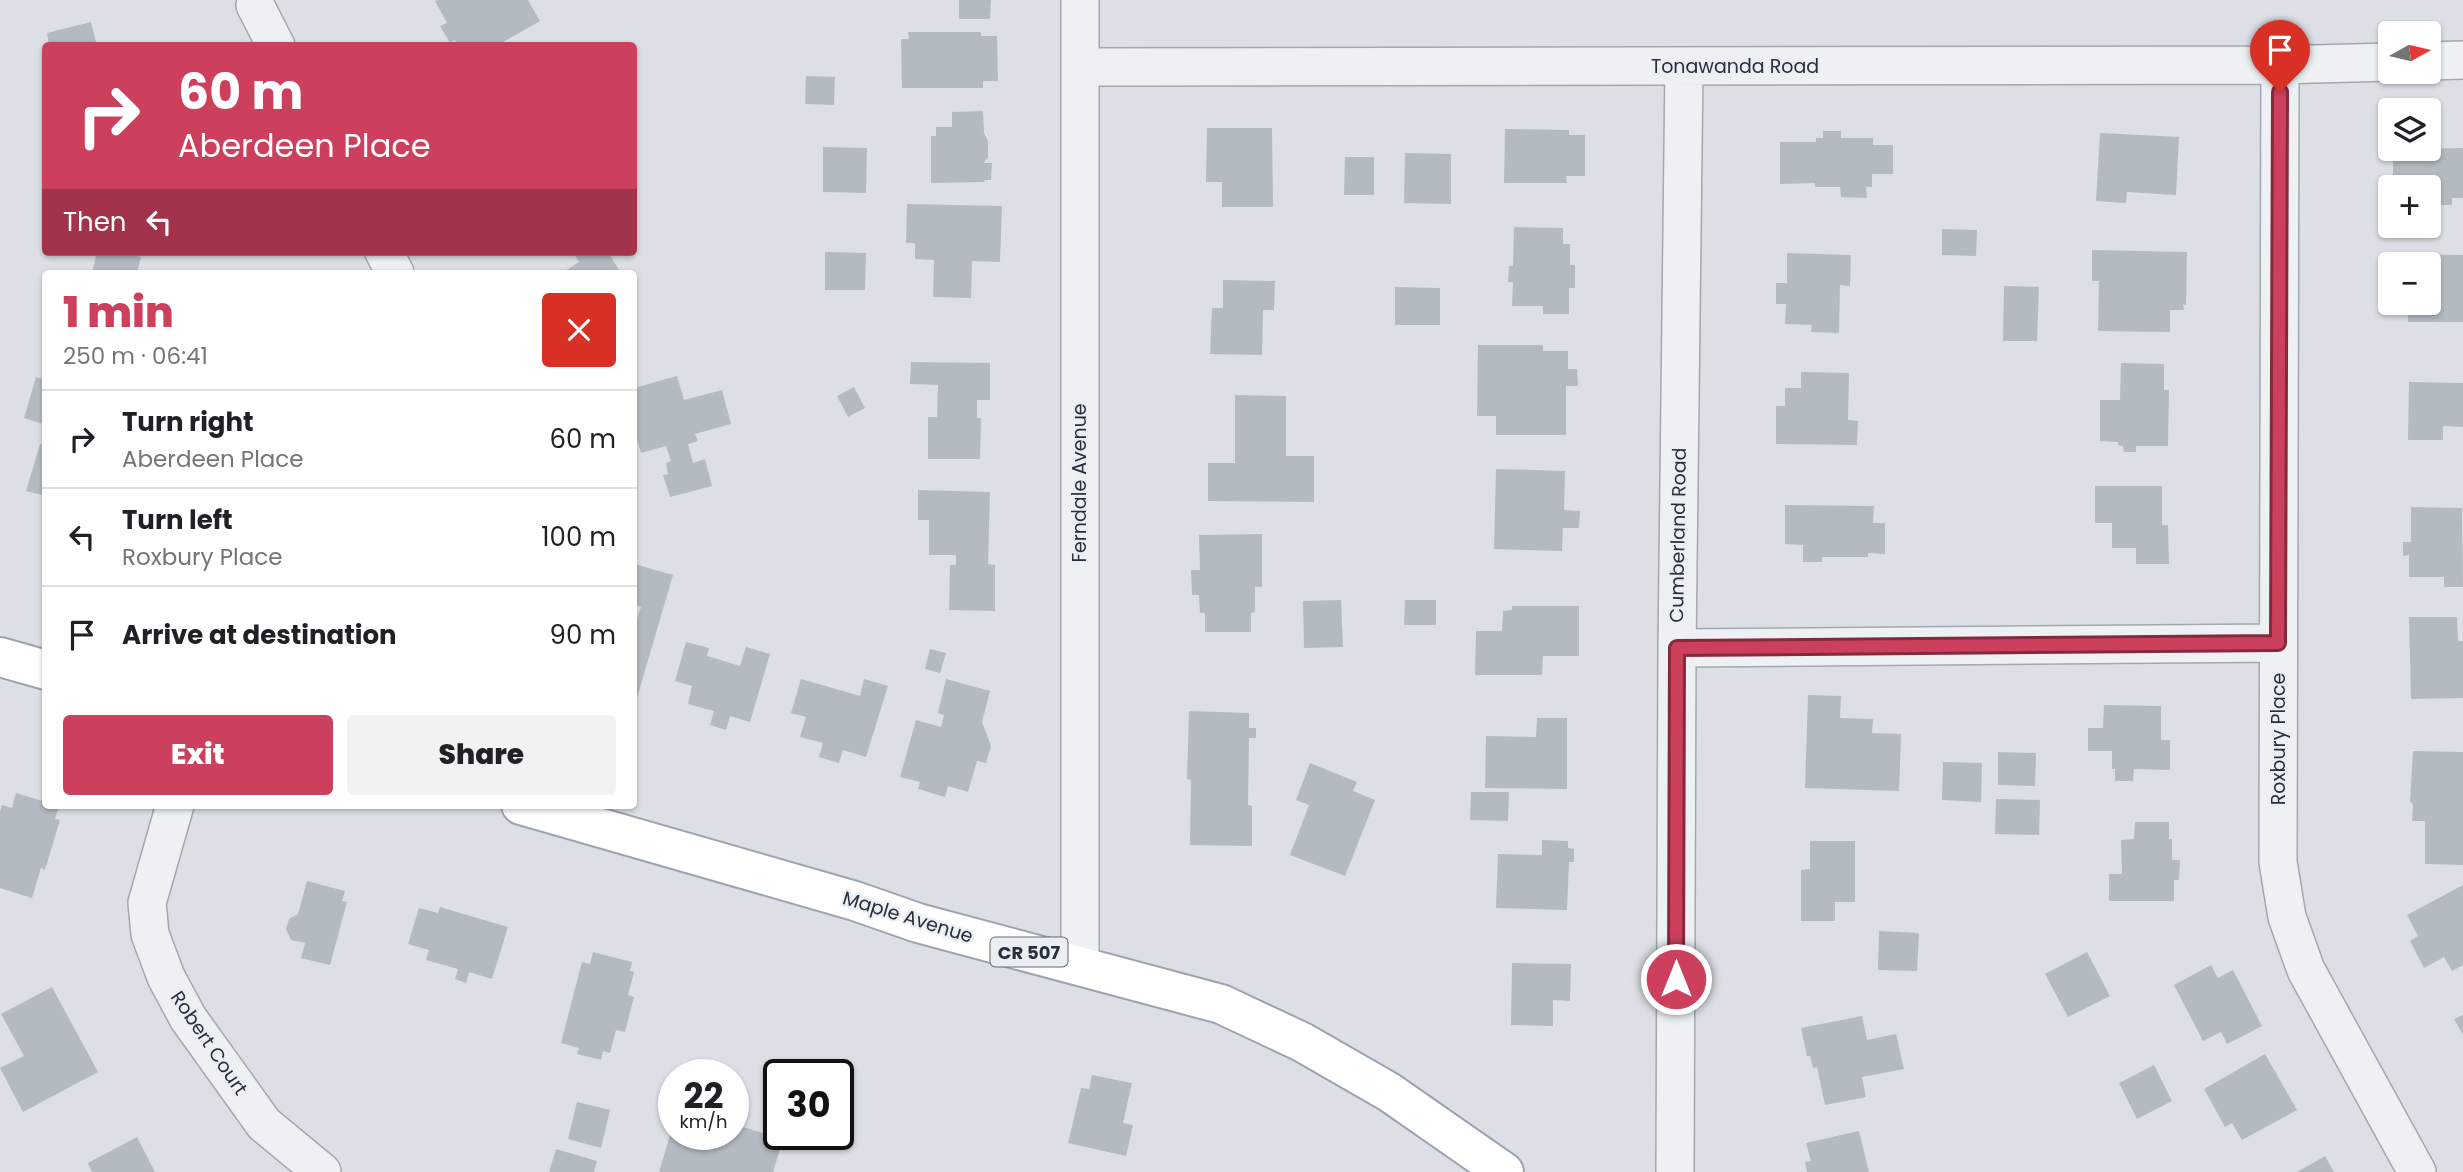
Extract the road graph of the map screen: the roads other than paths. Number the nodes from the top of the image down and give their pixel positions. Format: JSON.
{"nodes":[{"id":1,"x":1080,"y":0,"type":"edge"},
{"id":2,"x":255,"y":5,"type":"dead end"},
{"id":3,"x":274,"y":42,"type":"edge"},
{"id":4,"x":2463,"y":60,"type":"edge"},
{"id":5,"x":2441,"y":61,"type":"edge"},
{"id":6,"x":2378,"y":62,"type":"edge"},
{"id":7,"x":2280,"y":65,"type":"junction"},
{"id":8,"x":1684,"y":66,"type":"junction"},
{"id":9,"x":1080,"y":67,"type":"junction"},
{"id":10,"x":2278,"y":643,"type":"junction"},
{"id":11,"x":1677,"y":648,"type":"junction"},
{"id":12,"x":0,"y":657,"type":"edge"},
{"id":13,"x":42,"y":669,"type":"edge"},
{"id":14,"x":174,"y":809,"type":"edge"},
{"id":15,"x":535,"y":809,"type":"edge"},
{"id":16,"x":1080,"y":965,"type":"junction"},
{"id":17,"x":322,"y":1172,"type":"edge"},
{"id":18,"x":1504,"y":1172,"type":"edge"},
{"id":19,"x":1675,"y":1172,"type":"edge"},
{"id":20,"x":2417,"y":1172,"type":"edge"}],
"edges":[{"from":1,"to":9,"type":"street","name":"Ferndale Avenue"},
{"from":2,"to":3,"type":"street"},
{"from":4,"to":5,"type":"street"},
{"from":6,"to":7,"type":"street","name":"Tonawanda Road"},
{"from":7,"to":8,"type":"street","name":"Tonawanda Road"},
{"from":7,"to":10,"type":"street","name":"Roxbury Place"},
{"from":8,"to":9,"type":"street","name":"Tonawanda Road"},
{"from":8,"to":11,"type":"street","name":"Cumberland Road"},
{"from":9,"to":16,"type":"street","name":"Ferndale Avenue"},
{"from":10,"to":11,"type":"street"},
{"from":10,"to":20,"type":"street","name":"Roxbury Place"},
{"from":11,"to":19,"type":"street","name":"Cumberland Road"},
{"from":12,"to":13,"type":"main road"},
{"from":14,"to":17,"type":"street","name":"Robert Court"},
{"from":15,"to":16,"type":"main road","name":"Maple Avenue","number":"CR 507"},
{"from":16,"to":18,"type":"main road","name":"Maple Avenue","number":"CR 507"}]}
